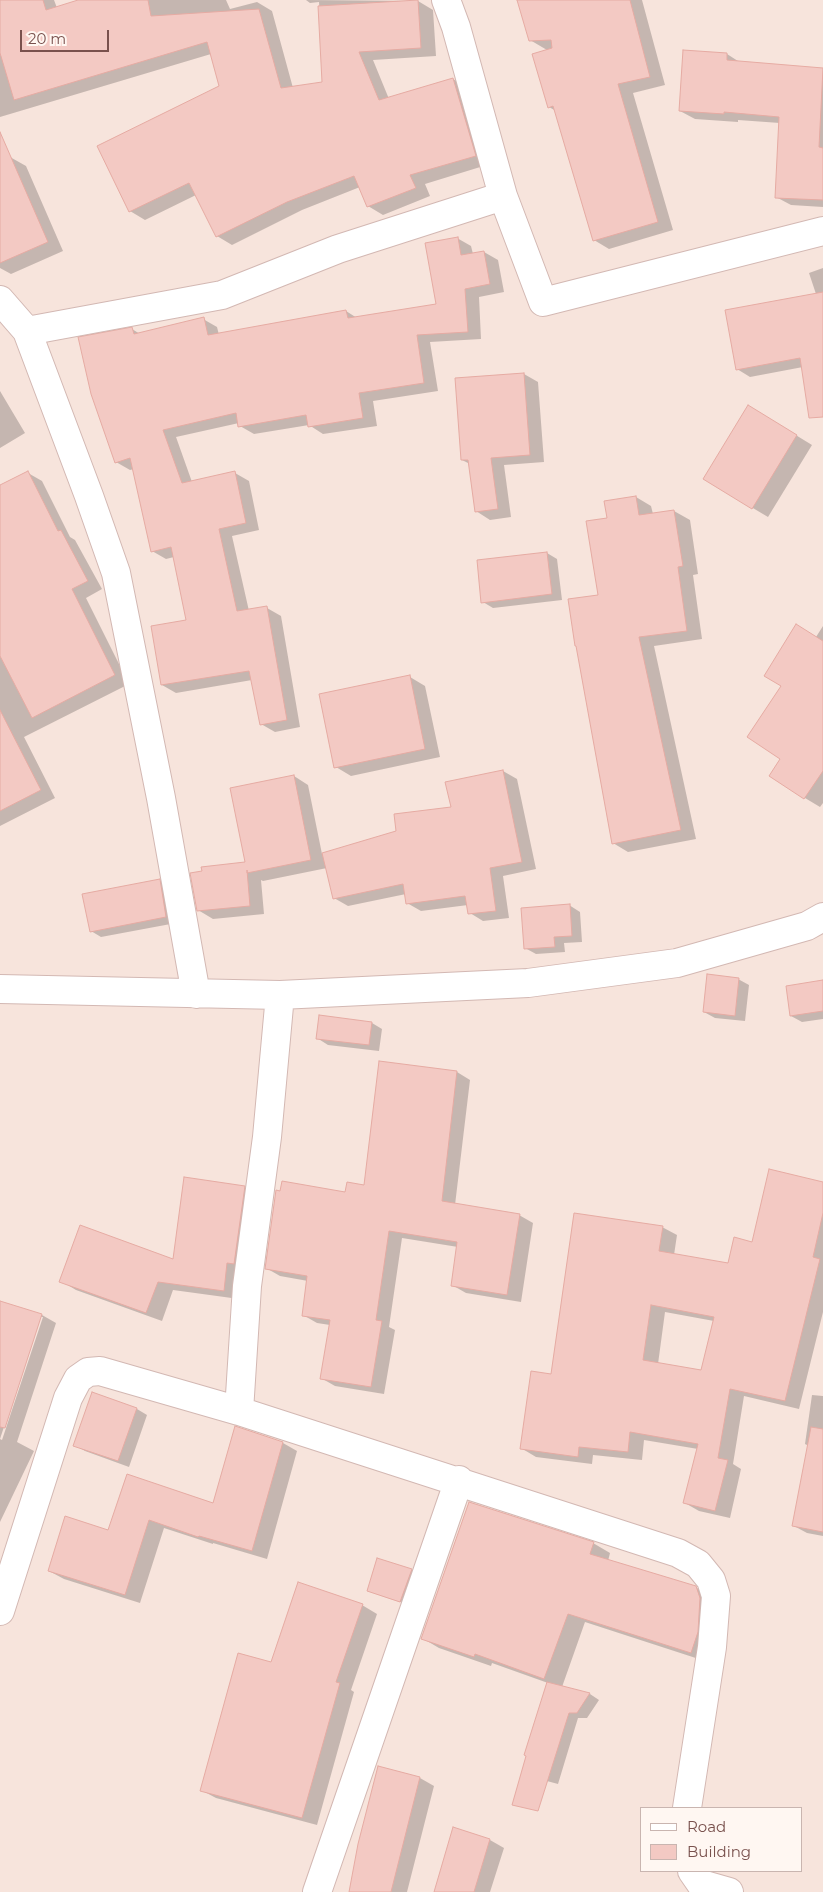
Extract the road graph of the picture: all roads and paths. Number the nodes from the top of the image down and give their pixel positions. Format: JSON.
{"nodes":[{"id":1,"x":446,"y":0,"type":"edge"},
{"id":2,"x":504,"y":196,"type":"junction"},
{"id":3,"x":823,"y":232,"type":"edge"},
{"id":4,"x":0,"y":300,"type":"edge"},
{"id":5,"x":27,"y":331,"type":"junction"},
{"id":6,"x":823,"y":917,"type":"edge"},
{"id":7,"x":0,"y":989,"type":"edge"},
{"id":8,"x":196,"y":994,"type":"junction"},
{"id":9,"x":280,"y":996,"type":"junction"},
{"id":10,"x":239,"y":1411,"type":"junction"},
{"id":11,"x":459,"y":1480,"type":"junction"},
{"id":12,"x":0,"y":1612,"type":"edge"},
{"id":13,"x":687,"y":1807,"type":"edge"},
{"id":14,"x":688,"y":1872,"type":"edge"},
{"id":15,"x":693,"y":1872,"type":"edge"},
{"id":16,"x":317,"y":1892,"type":"edge"},
{"id":17,"x":684,"y":1892,"type":"edge"},
{"id":18,"x":729,"y":1892,"type":"edge"}],
"edges":[{"from":1,"to":2,"type":"street"},
{"from":2,"to":3,"type":"street"},
{"from":2,"to":5,"type":"street"},
{"from":4,"to":5,"type":"street"},
{"from":5,"to":8,"type":"street"},
{"from":6,"to":9,"type":"street"},
{"from":7,"to":8,"type":"street"},
{"from":8,"to":9,"type":"street"},
{"from":9,"to":10,"type":"street"},
{"from":10,"to":11,"type":"street"},
{"from":10,"to":12,"type":"street"},
{"from":11,"to":13,"type":"street"},
{"from":11,"to":16,"type":"street"},
{"from":14,"to":17,"type":"street"},
{"from":15,"to":18,"type":"street"}]}
